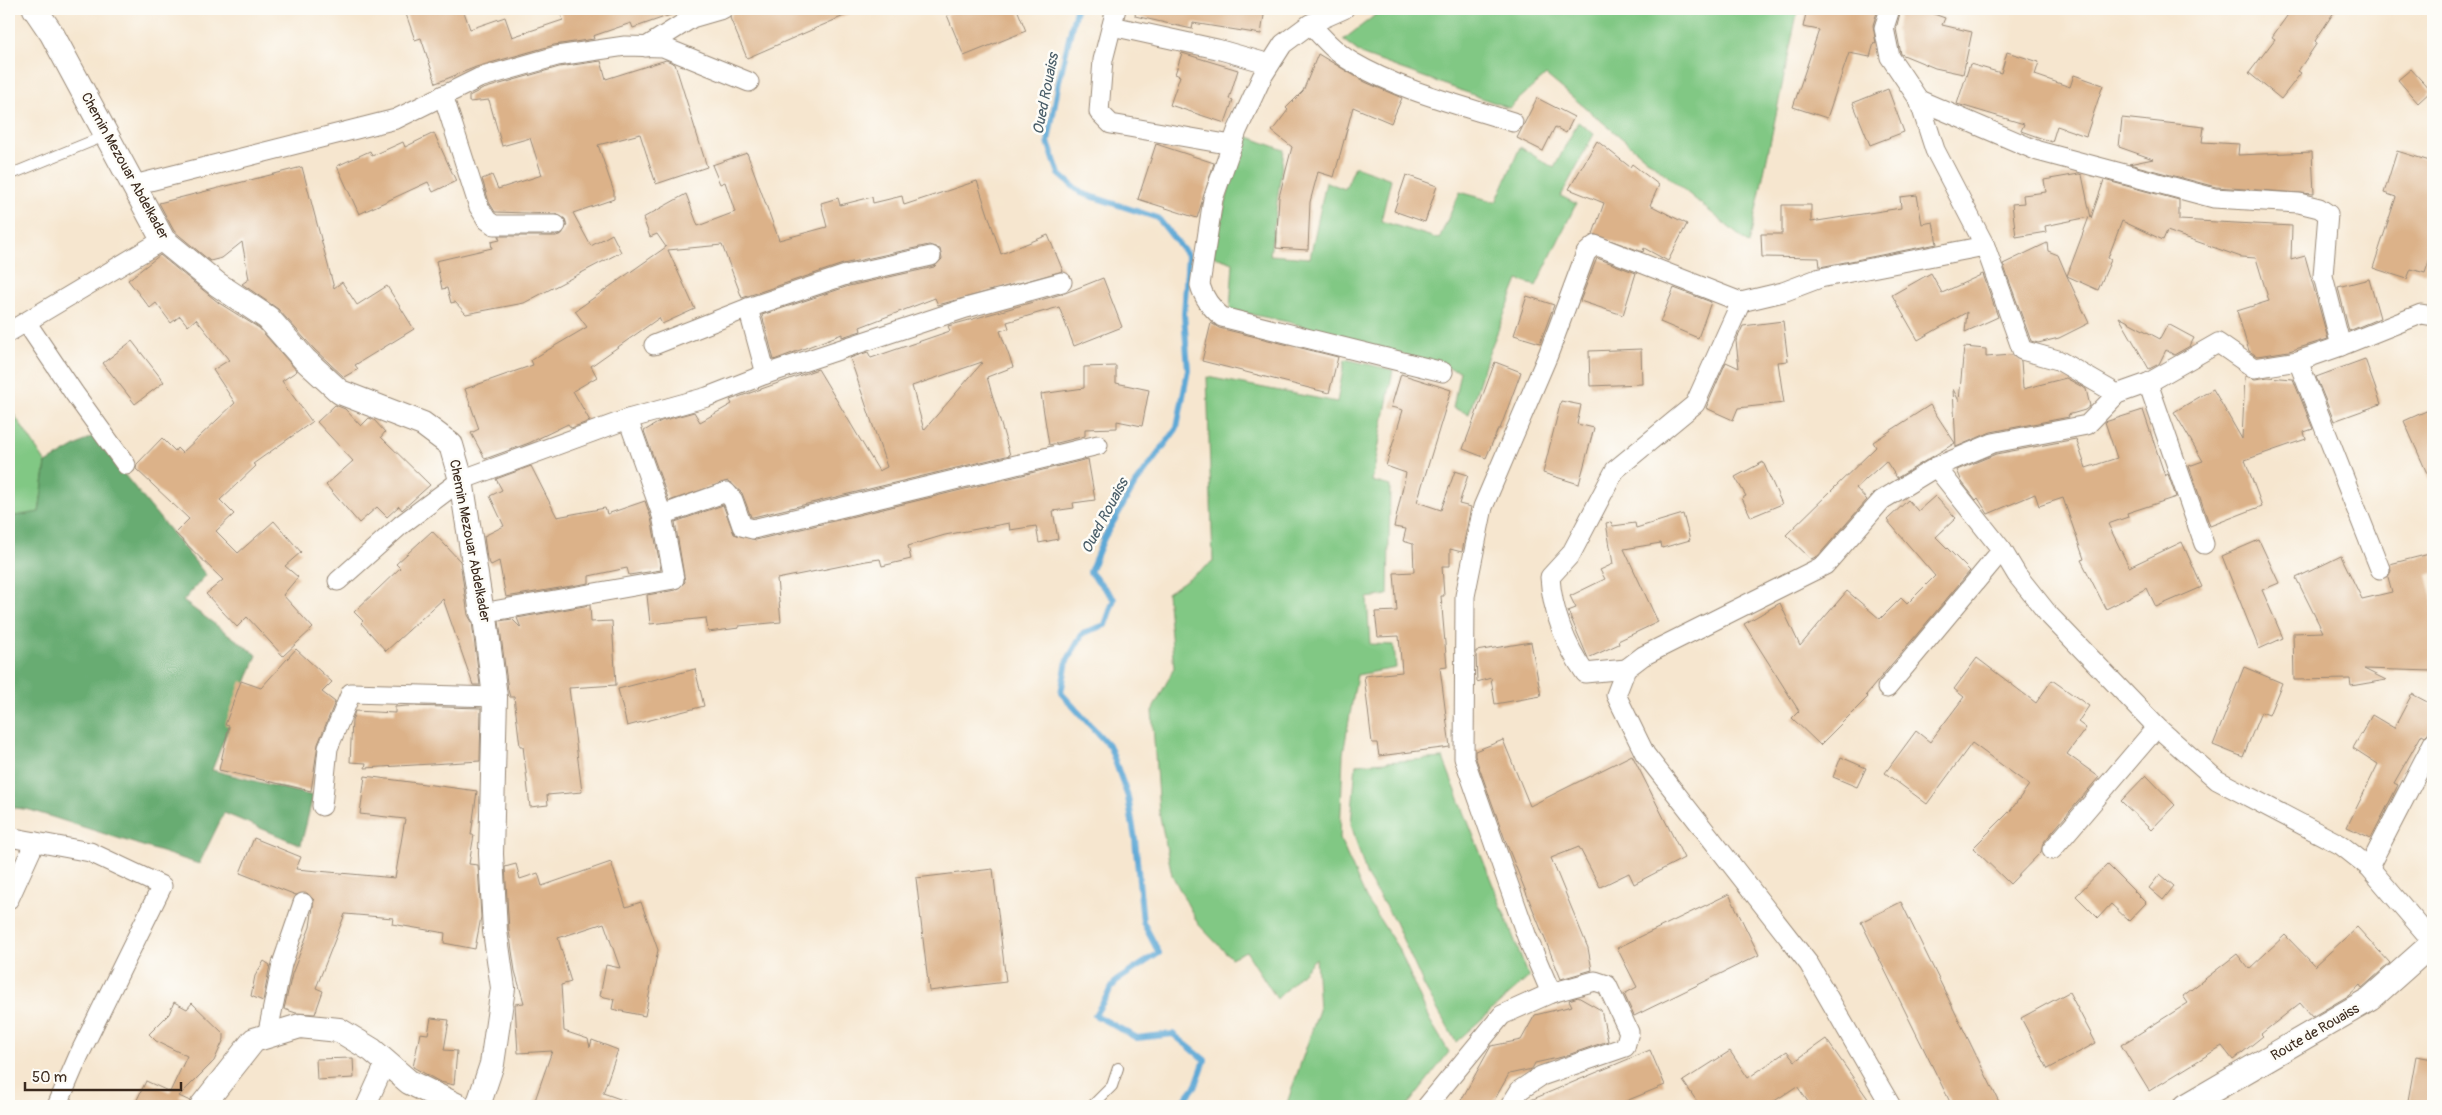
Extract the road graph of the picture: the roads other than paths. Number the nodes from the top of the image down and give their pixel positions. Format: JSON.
{"nodes":[{"id":1,"x":35,"y":9,"type":"edge"},
{"id":2,"x":723,"y":9,"type":"edge"},
{"id":3,"x":1344,"y":9,"type":"edge"},
{"id":4,"x":1890,"y":9,"type":"edge"},
{"id":5,"x":1114,"y":17,"type":"edge"},
{"id":6,"x":1310,"y":24,"type":"junction"},
{"id":7,"x":646,"y":47,"type":"junction"},
{"id":8,"x":1270,"y":64,"type":"junction"},
{"id":9,"x":749,"y":82,"type":"dead end"},
{"id":10,"x":443,"y":95,"type":"junction"},
{"id":11,"x":1919,"y":100,"type":"junction"},
{"id":12,"x":1513,"y":122,"type":"dead end"},
{"id":13,"x":107,"y":135,"type":"junction"},
{"id":14,"x":1232,"y":145,"type":"junction"},
{"id":15,"x":9,"y":175,"type":"edge"},
{"id":16,"x":134,"y":185,"type":"junction"},
{"id":17,"x":556,"y":224,"type":"dead end"},
{"id":18,"x":163,"y":240,"type":"junction"},
{"id":19,"x":1985,"y":246,"type":"junction"},
{"id":20,"x":931,"y":256,"type":"dead end"},
{"id":21,"x":1062,"y":282,"type":"dead end"},
{"id":22,"x":1741,"y":302,"type":"junction"},
{"id":23,"x":748,"y":308,"type":"junction"},
{"id":24,"x":2433,"y":316,"type":"edge"},
{"id":25,"x":26,"y":322,"type":"junction"},
{"id":26,"x":9,"y":332,"type":"edge"},
{"id":27,"x":654,"y":345,"type":"dead end"},
{"id":28,"x":2341,"y":346,"type":"junction"},
{"id":29,"x":2298,"y":361,"type":"junction"},
{"id":30,"x":1443,"y":372,"type":"dead end"},
{"id":31,"x":766,"y":374,"type":"junction"},
{"id":32,"x":2148,"y":383,"type":"junction"},
{"id":33,"x":2117,"y":394,"type":"junction"},
{"id":34,"x":628,"y":420,"type":"junction"},
{"id":35,"x":1098,"y":445,"type":"dead end"},
{"id":36,"x":126,"y":465,"type":"dead end"},
{"id":37,"x":1936,"y":468,"type":"junction"},
{"id":38,"x":461,"y":480,"type":"junction"},
{"id":39,"x":662,"y":515,"type":"junction"},
{"id":40,"x":2204,"y":544,"type":"dead end"},
{"id":41,"x":2002,"y":550,"type":"junction"},
{"id":42,"x":2380,"y":569,"type":"dead end"},
{"id":43,"x":338,"y":581,"type":"dead end"},
{"id":44,"x":482,"y":613,"type":"junction"},
{"id":45,"x":1626,"y":669,"type":"junction"},
{"id":46,"x":1886,"y":688,"type":"dead end"},
{"id":47,"x":495,"y":697,"type":"junction"},
{"id":48,"x":2157,"y":727,"type":"junction"},
{"id":49,"x":2433,"y":743,"type":"edge"},
{"id":50,"x":322,"y":806,"type":"dead end"},
{"id":51,"x":9,"y":837,"type":"edge"},
{"id":52,"x":35,"y":842,"type":"junction"},
{"id":53,"x":2052,"y":850,"type":"dead end"},
{"id":54,"x":2369,"y":867,"type":"junction"},
{"id":55,"x":9,"y":899,"type":"edge"},
{"id":56,"x":303,"y":903,"type":"dead end"},
{"id":57,"x":2433,"y":942,"type":"edge"},
{"id":58,"x":1551,"y":993,"type":"junction"},
{"id":59,"x":267,"y":1036,"type":"junction"},
{"id":60,"x":386,"y":1062,"type":"junction"},
{"id":61,"x":1118,"y":1068,"type":"dead end"},
{"id":62,"x":57,"y":1106,"type":"edge"},
{"id":63,"x":202,"y":1106,"type":"edge"},
{"id":64,"x":366,"y":1106,"type":"edge"},
{"id":65,"x":458,"y":1106,"type":"edge"},
{"id":66,"x":478,"y":1106,"type":"edge"},
{"id":67,"x":1092,"y":1106,"type":"edge"},
{"id":68,"x":1427,"y":1106,"type":"edge"},
{"id":69,"x":1510,"y":1106,"type":"edge"},
{"id":70,"x":1891,"y":1106,"type":"edge"},
{"id":71,"x":2186,"y":1106,"type":"edge"}],
"edges":[{"from":1,"to":13,"type":"street","name":"Chemin Mezouar Abdelkader"},
{"from":2,"to":7,"type":"street"},
{"from":3,"to":6,"type":"street"},
{"from":4,"to":11,"type":"street"},
{"from":5,"to":8,"type":"street"},
{"from":5,"to":14,"type":"street"},
{"from":6,"to":8,"type":"street"},
{"from":6,"to":12,"type":"street"},
{"from":7,"to":9,"type":"street"},
{"from":7,"to":10,"type":"street"},
{"from":8,"to":14,"type":"street"},
{"from":10,"to":16,"type":"street"},
{"from":10,"to":17,"type":"street"},
{"from":11,"to":19,"type":"street"},
{"from":11,"to":28,"type":"street"},
{"from":13,"to":15,"type":"lane"},
{"from":13,"to":16,"type":"street","name":"Chemin Mezouar Abdelkader"},
{"from":14,"to":30,"type":"street"},
{"from":16,"to":18,"type":"street","name":"Chemin Mezouar Abdelkader"},
{"from":18,"to":25,"type":"street"},
{"from":18,"to":38,"type":"street","name":"Chemin Mezouar Abdelkader"},
{"from":19,"to":22,"type":"street"},
{"from":19,"to":33,"type":"street"},
{"from":20,"to":23,"type":"street"},
{"from":21,"to":31,"type":"street"},
{"from":22,"to":45,"type":"street"},
{"from":22,"to":58,"type":"street"},
{"from":23,"to":27,"type":"street"},
{"from":23,"to":31,"type":"street"},
{"from":24,"to":28,"type":"street"},
{"from":25,"to":26,"type":"street"},
{"from":25,"to":36,"type":"street"},
{"from":28,"to":29,"type":"street"},
{"from":29,"to":32,"type":"street"},
{"from":29,"to":42,"type":"street"},
{"from":31,"to":34,"type":"street"},
{"from":32,"to":33,"type":"street"},
{"from":32,"to":40,"type":"street"},
{"from":33,"to":37,"type":"street"},
{"from":34,"to":38,"type":"street"},
{"from":34,"to":39,"type":"street"},
{"from":35,"to":39,"type":"street"},
{"from":37,"to":41,"type":"street"},
{"from":37,"to":45,"type":"street"},
{"from":38,"to":43,"type":"street"},
{"from":38,"to":44,"type":"street","name":"Chemin Mezouar Abdelkader"},
{"from":39,"to":44,"type":"street"},
{"from":41,"to":46,"type":"street"},
{"from":41,"to":48,"type":"street"},
{"from":44,"to":47,"type":"street","name":"Chemin Mezouar Abdelkader"},
{"from":45,"to":70,"type":"street"},
{"from":47,"to":50,"type":"street"},
{"from":47,"to":66,"type":"street","name":"Chemin Mezouar Abdelkader"},
{"from":48,"to":53,"type":"street"},
{"from":48,"to":54,"type":"street"},
{"from":49,"to":54,"type":"street"},
{"from":51,"to":52,"type":"street"},
{"from":52,"to":55,"type":"street"},
{"from":52,"to":62,"type":"street"},
{"from":54,"to":57,"type":"street"},
{"from":56,"to":59,"type":"street"},
{"from":57,"to":71,"type":"street","name":"Route de Rouaiss"},
{"from":58,"to":68,"type":"street"},
{"from":58,"to":69,"type":"street"},
{"from":59,"to":60,"type":"street"},
{"from":59,"to":63,"type":"street"},
{"from":60,"to":64,"type":"street"},
{"from":60,"to":65,"type":"street"},
{"from":61,"to":67,"type":"lane"}]}
